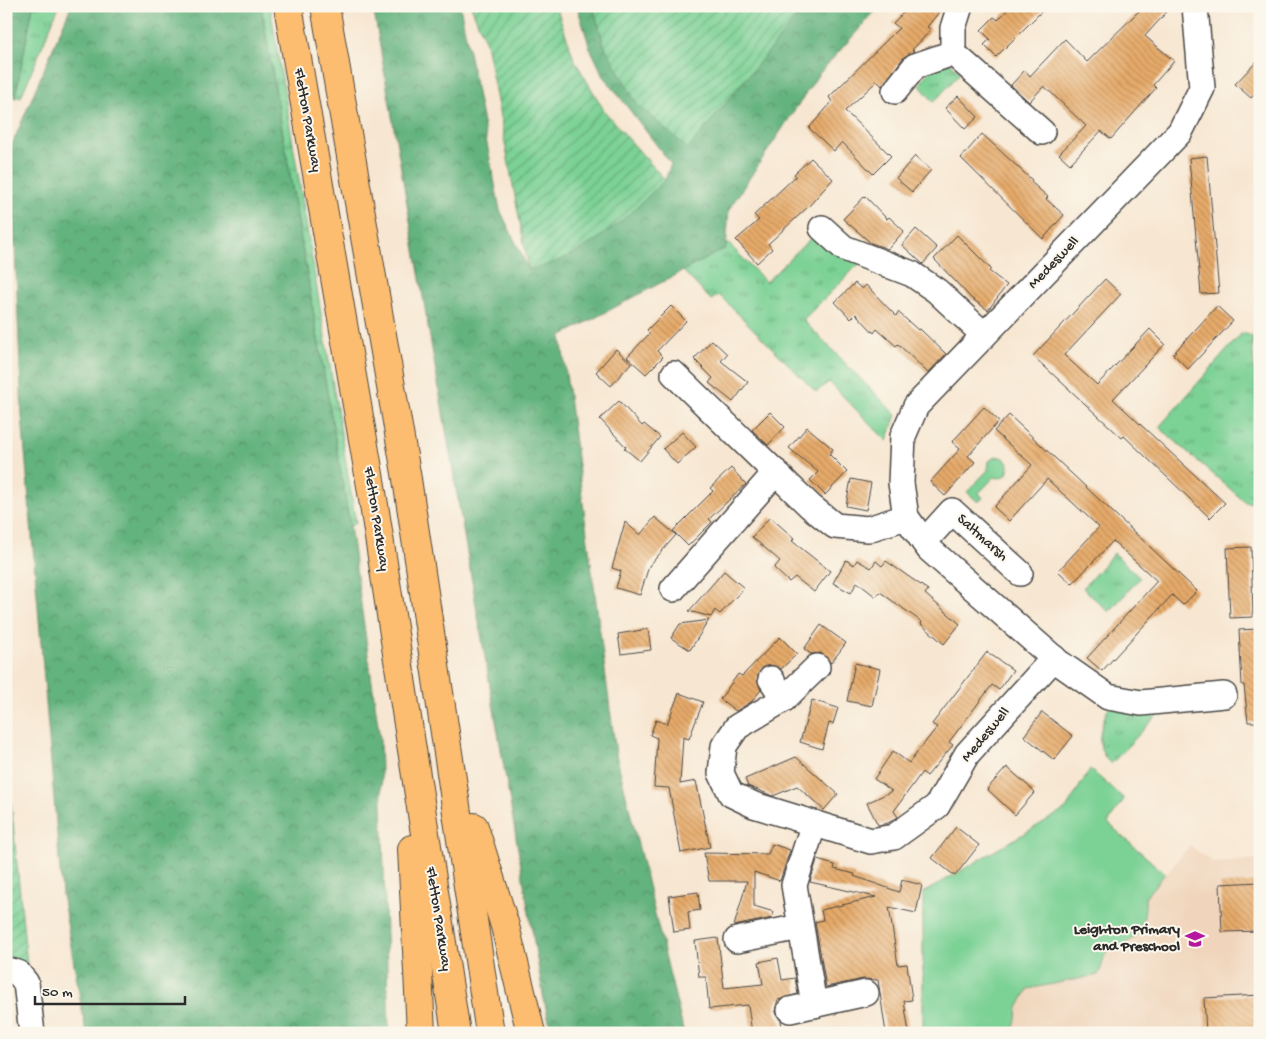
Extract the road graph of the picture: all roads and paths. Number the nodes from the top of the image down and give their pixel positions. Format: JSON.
{"nodes":[{"id":1,"x":288,"y":6,"type":"edge"},
{"id":2,"x":325,"y":6,"type":"edge"},
{"id":3,"x":960,"y":6,"type":"edge"},
{"id":4,"x":1195,"y":6,"type":"edge"},
{"id":5,"x":953,"y":53,"type":"junction"},
{"id":6,"x":895,"y":91,"type":"dead end"},
{"id":7,"x":1042,"y":132,"type":"dead end"},
{"id":8,"x":822,"y":228,"type":"dead end"},
{"id":9,"x":984,"y":335,"type":"junction"},
{"id":10,"x":674,"y":374,"type":"dead end"},
{"id":11,"x":776,"y":472,"type":"junction"},
{"id":12,"x":906,"y":517,"type":"junction"},
{"id":13,"x":924,"y":542,"type":"junction"},
{"id":14,"x":1020,"y":573,"type":"dead end"},
{"id":15,"x":673,"y":589,"type":"dead end"},
{"id":16,"x":1054,"y":658,"type":"junction"},
{"id":17,"x":817,"y":667,"type":"dead end"},
{"id":18,"x":403,"y":684,"type":"junction"},
{"id":19,"x":1224,"y":695,"type":"dead end"},
{"id":20,"x":448,"y":744,"type":"junction"},
{"id":21,"x":814,"y":823,"type":"junction"},
{"id":22,"x":800,"y":927,"type":"junction"},
{"id":23,"x":737,"y":940,"type":"dead end"},
{"id":24,"x":6,"y":970,"type":"edge"},
{"id":25,"x":866,"y":994,"type":"dead end"},
{"id":26,"x":32,"y":1033,"type":"edge"},
{"id":27,"x":421,"y":1033,"type":"edge"},
{"id":28,"x":456,"y":1033,"type":"edge"},
{"id":29,"x":490,"y":1033,"type":"edge"},
{"id":30,"x":531,"y":1033,"type":"edge"}],
"edges":[{"from":1,"to":18,"type":"highway","name":"Fletton Parkway"},
{"from":2,"to":20,"type":"highway"},
{"from":3,"to":5,"type":"street"},
{"from":4,"to":9,"type":"street","name":"Medeswell"},
{"from":5,"to":6,"type":"street"},
{"from":5,"to":7,"type":"street"},
{"from":8,"to":9,"type":"street"},
{"from":9,"to":12,"type":"street","name":"Medeswell"},
{"from":10,"to":11,"type":"street"},
{"from":11,"to":12,"type":"street"},
{"from":11,"to":15,"type":"street"},
{"from":12,"to":13,"type":"street","name":"Medeswell"},
{"from":13,"to":14,"type":"street","name":"Saltmarsh"},
{"from":13,"to":16,"type":"street","name":"Medeswell"},
{"from":16,"to":19,"type":"street","name":"Medeswell"},
{"from":16,"to":21,"type":"street","name":"Medeswell"},
{"from":17,"to":21,"type":"street","name":"Medeswell"},
{"from":18,"to":27,"type":"highway"},
{"from":18,"to":28,"type":"highway","name":"Fletton Parkway"},
{"from":20,"to":29,"type":"highway"},
{"from":20,"to":30,"type":"highway"},
{"from":21,"to":22,"type":"street"},
{"from":22,"to":23,"type":"street"},
{"from":22,"to":25,"type":"street"},
{"from":24,"to":26,"type":"street"}]}
